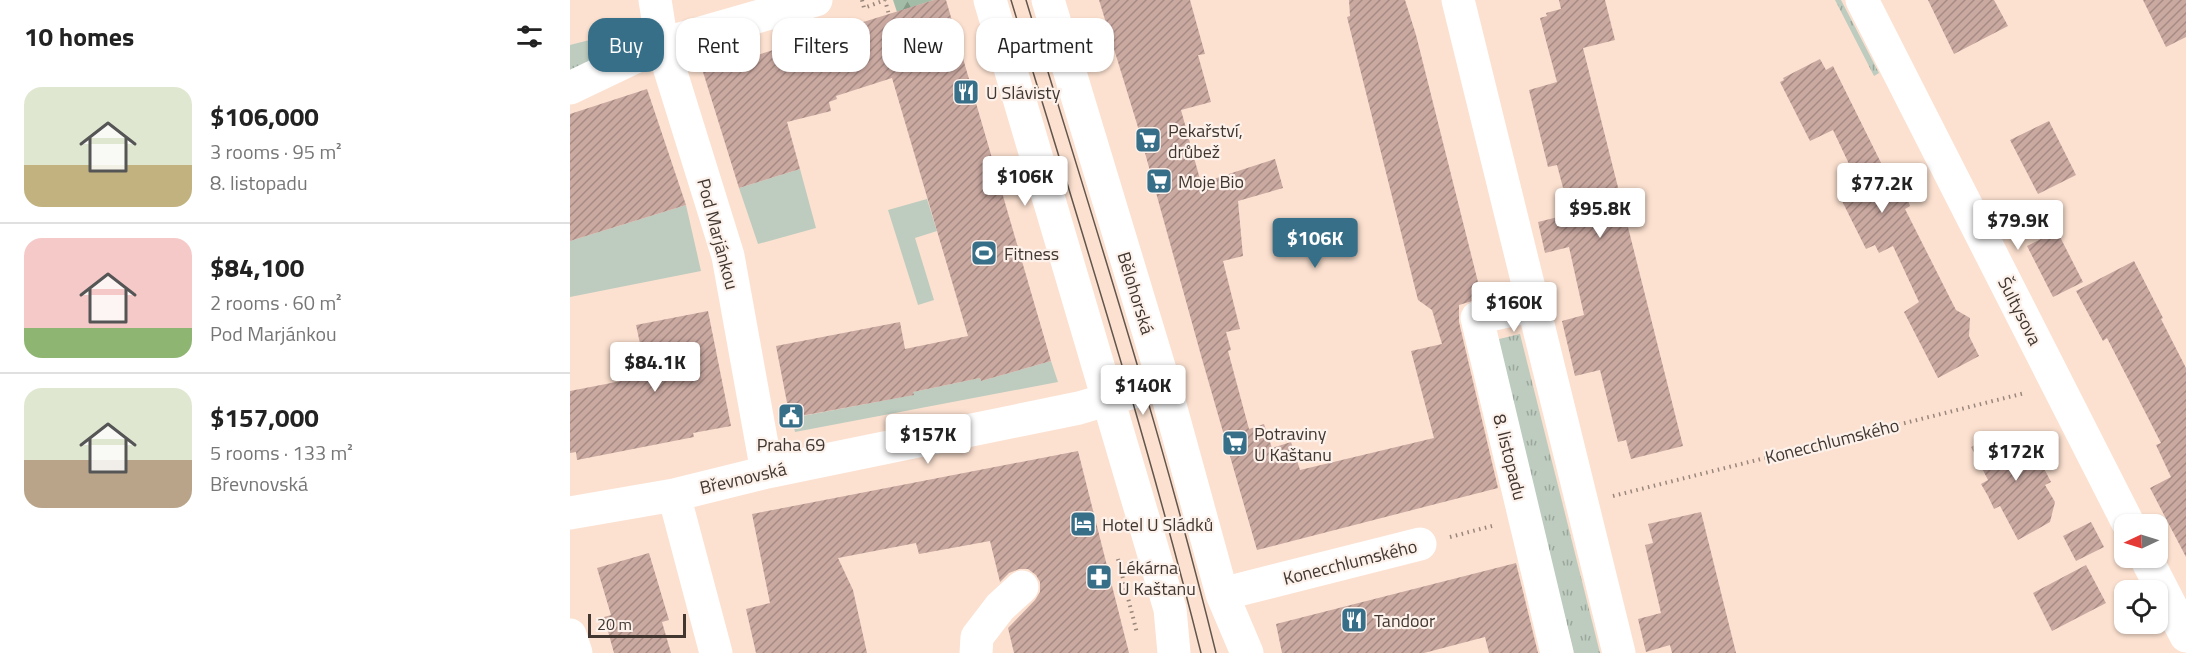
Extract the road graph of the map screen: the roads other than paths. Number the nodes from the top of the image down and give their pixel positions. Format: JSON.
{"nodes":[{"id":1,"x":656,"y":0,"type":"edge"},
{"id":2,"x":816,"y":0,"type":"edge"},
{"id":3,"x":990,"y":0,"type":"edge"},
{"id":4,"x":1048,"y":0,"type":"edge"},
{"id":5,"x":1458,"y":0,"type":"edge"},
{"id":6,"x":1862,"y":0,"type":"edge"},
{"id":7,"x":658,"y":18,"type":"edge"},
{"id":8,"x":664,"y":43,"type":"edge"},
{"id":9,"x":664,"y":50,"type":"edge"},
{"id":10,"x":603,"y":72,"type":"edge"},
{"id":11,"x":570,"y":88,"type":"edge"},
{"id":12,"x":1534,"y":305,"type":"junction"},
{"id":13,"x":1164,"y":383,"type":"junction"},
{"id":14,"x":1109,"y":400,"type":"junction"},
{"id":15,"x":767,"y":472,"type":"junction"},
{"id":16,"x":674,"y":495,"type":"junction"},
{"id":17,"x":570,"y":513,"type":"edge"},
{"id":18,"x":2123,"y":514,"type":"edge"},
{"id":19,"x":1420,"y":544,"type":"road end"},
{"id":20,"x":2151,"y":568,"type":"edge"},
{"id":21,"x":1022,"y":587,"type":"dead end"},
{"id":22,"x":1222,"y":594,"type":"junction"},
{"id":23,"x":570,"y":634,"type":"edge"},
{"id":24,"x":2186,"y":636,"type":"edge"},
{"id":25,"x":576,"y":653,"type":"edge"},
{"id":26,"x":716,"y":653,"type":"edge"},
{"id":27,"x":976,"y":653,"type":"edge"},
{"id":28,"x":1174,"y":653,"type":"edge"},
{"id":29,"x":1248,"y":653,"type":"edge"},
{"id":30,"x":1557,"y":653,"type":"edge"},
{"id":31,"x":1619,"y":653,"type":"edge"}],
"edges":[{"from":1,"to":7,"type":"street","name":"Pod Marjánkou"},
{"from":2,"to":8,"type":"street"},
{"from":3,"to":14,"type":"street"},
{"from":4,"to":13,"type":"street","name":"Bělohorská"},
{"from":5,"to":12,"type":"street"},
{"from":6,"to":18,"type":"street","name":"Šultysova"},
{"from":9,"to":15,"type":"street","name":"Pod Marjánkou"},
{"from":10,"to":11,"type":"street"},
{"from":12,"to":30,"type":"street","name":"8. listopadu"},
{"from":12,"to":31,"type":"street"},
{"from":13,"to":14,"type":"street","name":"Břevnovská"},
{"from":13,"to":22,"type":"street","name":"Bělohorská"},
{"from":14,"to":15,"type":"street","name":"Břevnovská"},
{"from":14,"to":28,"type":"street"},
{"from":15,"to":16,"type":"street","name":"Břevnovská"},
{"from":16,"to":17,"type":"street","name":"Břevnovská"},
{"from":16,"to":26,"type":"street","name":"Břevnovská"},
{"from":19,"to":22,"type":"street","name":"Konecchlumského"},
{"from":20,"to":24,"type":"street"},
{"from":21,"to":27,"type":"street"},
{"from":22,"to":29,"type":"street","name":"Bělohorská"},
{"from":23,"to":25,"type":"street"}]}
